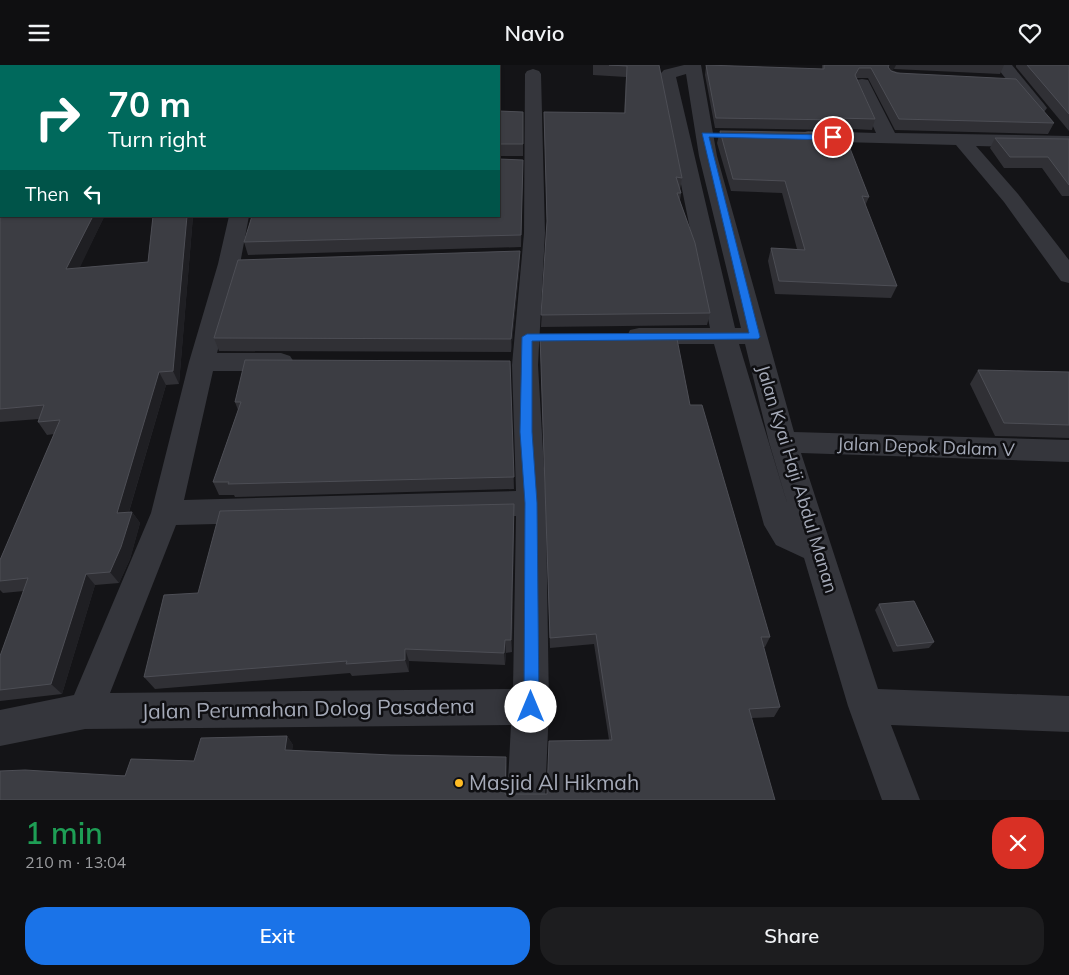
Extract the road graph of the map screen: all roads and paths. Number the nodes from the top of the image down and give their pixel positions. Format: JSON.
{"nodes":[{"id":1,"x":693,"y":67,"type":"edge"},
{"id":2,"x":1001,"y":73,"type":"edge"},
{"id":3,"x":533,"y":74,"type":"dead end"},
{"id":4,"x":862,"y":84,"type":"edge"},
{"id":5,"x":791,"y":137,"type":"edge"},
{"id":6,"x":888,"y":138,"type":"junction"},
{"id":7,"x":961,"y":140,"type":"junction"},
{"id":8,"x":1067,"y":142,"type":"edge"},
{"id":9,"x":239,"y":217,"type":"edge"},
{"id":10,"x":1069,"y":276,"type":"edge"},
{"id":11,"x":613,"y":337,"type":"edge"},
{"id":12,"x":724,"y":337,"type":"junction"},
{"id":13,"x":755,"y":337,"type":"junction"},
{"id":14,"x":202,"y":362,"type":"junction"},
{"id":15,"x":300,"y":362,"type":"edge"},
{"id":16,"x":783,"y":442,"type":"junction"},
{"id":17,"x":1069,"y":451,"type":"edge"},
{"id":18,"x":531,"y":503,"type":"junction"},
{"id":19,"x":166,"y":513,"type":"junction"},
{"id":20,"x":816,"y":550,"type":"junction"},
{"id":21,"x":866,"y":706,"type":"junction"},
{"id":22,"x":531,"y":707,"type":"junction"},
{"id":23,"x":85,"y":711,"type":"junction"},
{"id":24,"x":1069,"y":714,"type":"edge"},
{"id":25,"x":0,"y":728,"type":"edge"},
{"id":26,"x":526,"y":800,"type":"edge"},
{"id":27,"x":901,"y":800,"type":"edge"}],
"edges":[{"from":1,"to":12,"type":"street"},
{"from":1,"to":13,"type":"street","name":"Jalan Kyai Haji Abdul Manan"},
{"from":2,"to":8,"type":"street"},
{"from":3,"to":18,"type":"street"},
{"from":4,"to":6,"type":"street"},
{"from":5,"to":6,"type":"street"},
{"from":6,"to":7,"type":"street"},
{"from":7,"to":8,"type":"street"},
{"from":7,"to":10,"type":"street"},
{"from":9,"to":14,"type":"street"},
{"from":11,"to":12,"type":"street"},
{"from":12,"to":13,"type":"street"},
{"from":12,"to":20,"type":"street"},
{"from":13,"to":16,"type":"street","name":"Jalan Kyai Haji Abdul Manan"},
{"from":14,"to":15,"type":"street"},
{"from":14,"to":19,"type":"street"},
{"from":16,"to":17,"type":"street","name":"Jalan Depok Dalam V"},
{"from":16,"to":20,"type":"street","name":"Jalan Kyai Haji Abdul Manan"},
{"from":18,"to":19,"type":"street"},
{"from":18,"to":22,"type":"street"},
{"from":19,"to":23,"type":"street"},
{"from":20,"to":21,"type":"street","name":"Jalan Kyai Haji Abdul Manan"},
{"from":21,"to":24,"type":"street"},
{"from":21,"to":27,"type":"street","name":"Jalan Kyai Haji Abdul Manan"},
{"from":22,"to":23,"type":"street","name":"Jalan Perumahan Dolog Pasadena"},
{"from":22,"to":26,"type":"street"},
{"from":23,"to":25,"type":"street","name":"Jalan Perumahan Dolog Pasadena"}]}
